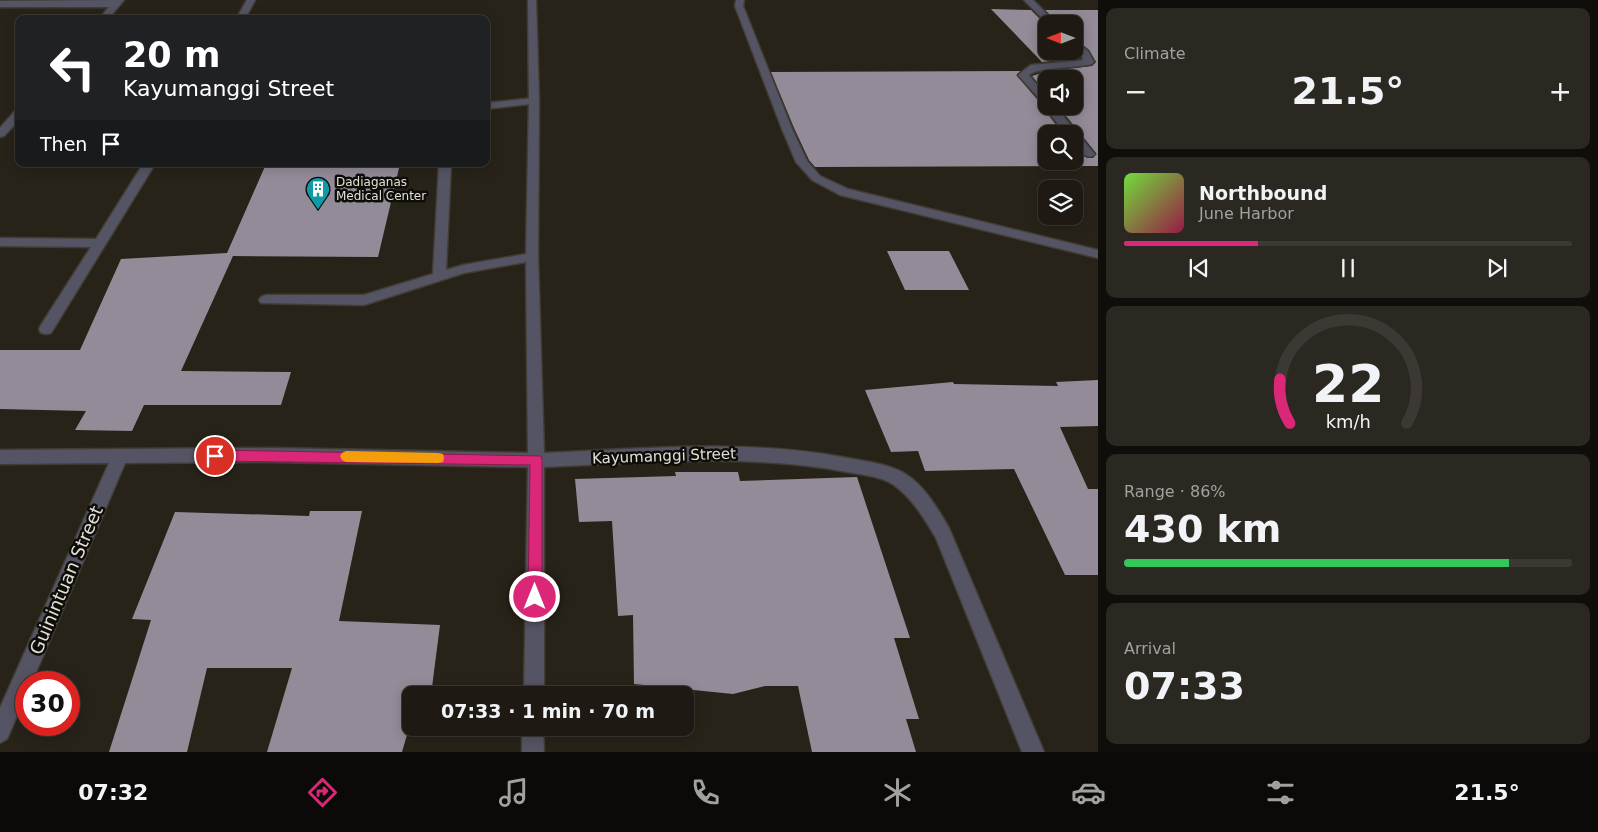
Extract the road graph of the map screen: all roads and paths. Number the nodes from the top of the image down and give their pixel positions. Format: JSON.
{"nodes":[{"id":1,"x":251,"y":0,"type":"edge"},
{"id":2,"x":532,"y":0,"type":"edge"},
{"id":3,"x":740,"y":0,"type":"edge"},
{"id":4,"x":1028,"y":0,"type":"edge"},
{"id":5,"x":118,"y":2,"type":"edge"},
{"id":6,"x":0,"y":4,"type":"edge"},
{"id":7,"x":107,"y":15,"type":"edge"},
{"id":8,"x":242,"y":15,"type":"edge"},
{"id":9,"x":1044,"y":15,"type":"edge"},
{"id":10,"x":1083,"y":51,"type":"edge"},
{"id":11,"x":1094,"y":63,"type":"edge"},
{"id":12,"x":1038,"y":92,"type":"edge"},
{"id":13,"x":534,"y":101,"type":"junction"},
{"id":14,"x":490,"y":106,"type":"edge"},
{"id":15,"x":1056,"y":115,"type":"edge"},
{"id":16,"x":15,"y":117,"type":"edge"},
{"id":17,"x":1065,"y":125,"type":"edge"},
{"id":18,"x":0,"y":134,"type":"edge"},
{"id":19,"x":1083,"y":147,"type":"edge"},
{"id":20,"x":1089,"y":154,"type":"dead end"},
{"id":21,"x":147,"y":167,"type":"edge"},
{"id":22,"x":445,"y":167,"type":"edge"},
{"id":23,"x":0,"y":242,"type":"edge"},
{"id":24,"x":100,"y":243,"type":"junction"},
{"id":25,"x":1098,"y":254,"type":"edge"},
{"id":26,"x":532,"y":257,"type":"junction"},
{"id":27,"x":439,"y":277,"type":"junction"},
{"id":28,"x":266,"y":300,"type":"dead end"},
{"id":29,"x":46,"y":329,"type":"dead end"},
{"id":30,"x":120,"y":456,"type":"junction"},
{"id":31,"x":0,"y":457,"type":"edge"},
{"id":32,"x":536,"y":460,"type":"junction"},
{"id":33,"x":534,"y":686,"type":"edge"},
{"id":34,"x":0,"y":732,"type":"edge"},
{"id":35,"x":533,"y":736,"type":"edge"},
{"id":36,"x":533,"y":752,"type":"edge"},
{"id":37,"x":1033,"y":752,"type":"edge"}],
"edges":[{"from":1,"to":8,"type":"street"},
{"from":2,"to":13,"type":"street"},
{"from":3,"to":25,"type":"street"},
{"from":4,"to":9,"type":"street"},
{"from":5,"to":6,"type":"street"},
{"from":5,"to":7,"type":"street"},
{"from":10,"to":11,"type":"street"},
{"from":11,"to":12,"type":"street"},
{"from":13,"to":14,"type":"street"},
{"from":13,"to":26,"type":"street"},
{"from":15,"to":17,"type":"street"},
{"from":16,"to":18,"type":"street"},
{"from":19,"to":20,"type":"street"},
{"from":21,"to":24,"type":"street"},
{"from":22,"to":27,"type":"street"},
{"from":23,"to":24,"type":"street"},
{"from":24,"to":29,"type":"street"},
{"from":26,"to":27,"type":"street"},
{"from":26,"to":32,"type":"street"},
{"from":27,"to":28,"type":"street"},
{"from":30,"to":31,"type":"street","name":"Kayumanggi Street"},
{"from":30,"to":32,"type":"street","name":"Kayumanggi Street"},
{"from":30,"to":34,"type":"street","name":"Guinintuan Street"},
{"from":32,"to":33,"type":"street"},
{"from":32,"to":37,"type":"street","name":"Kayumanggi Street"},
{"from":35,"to":36,"type":"street"}]}
